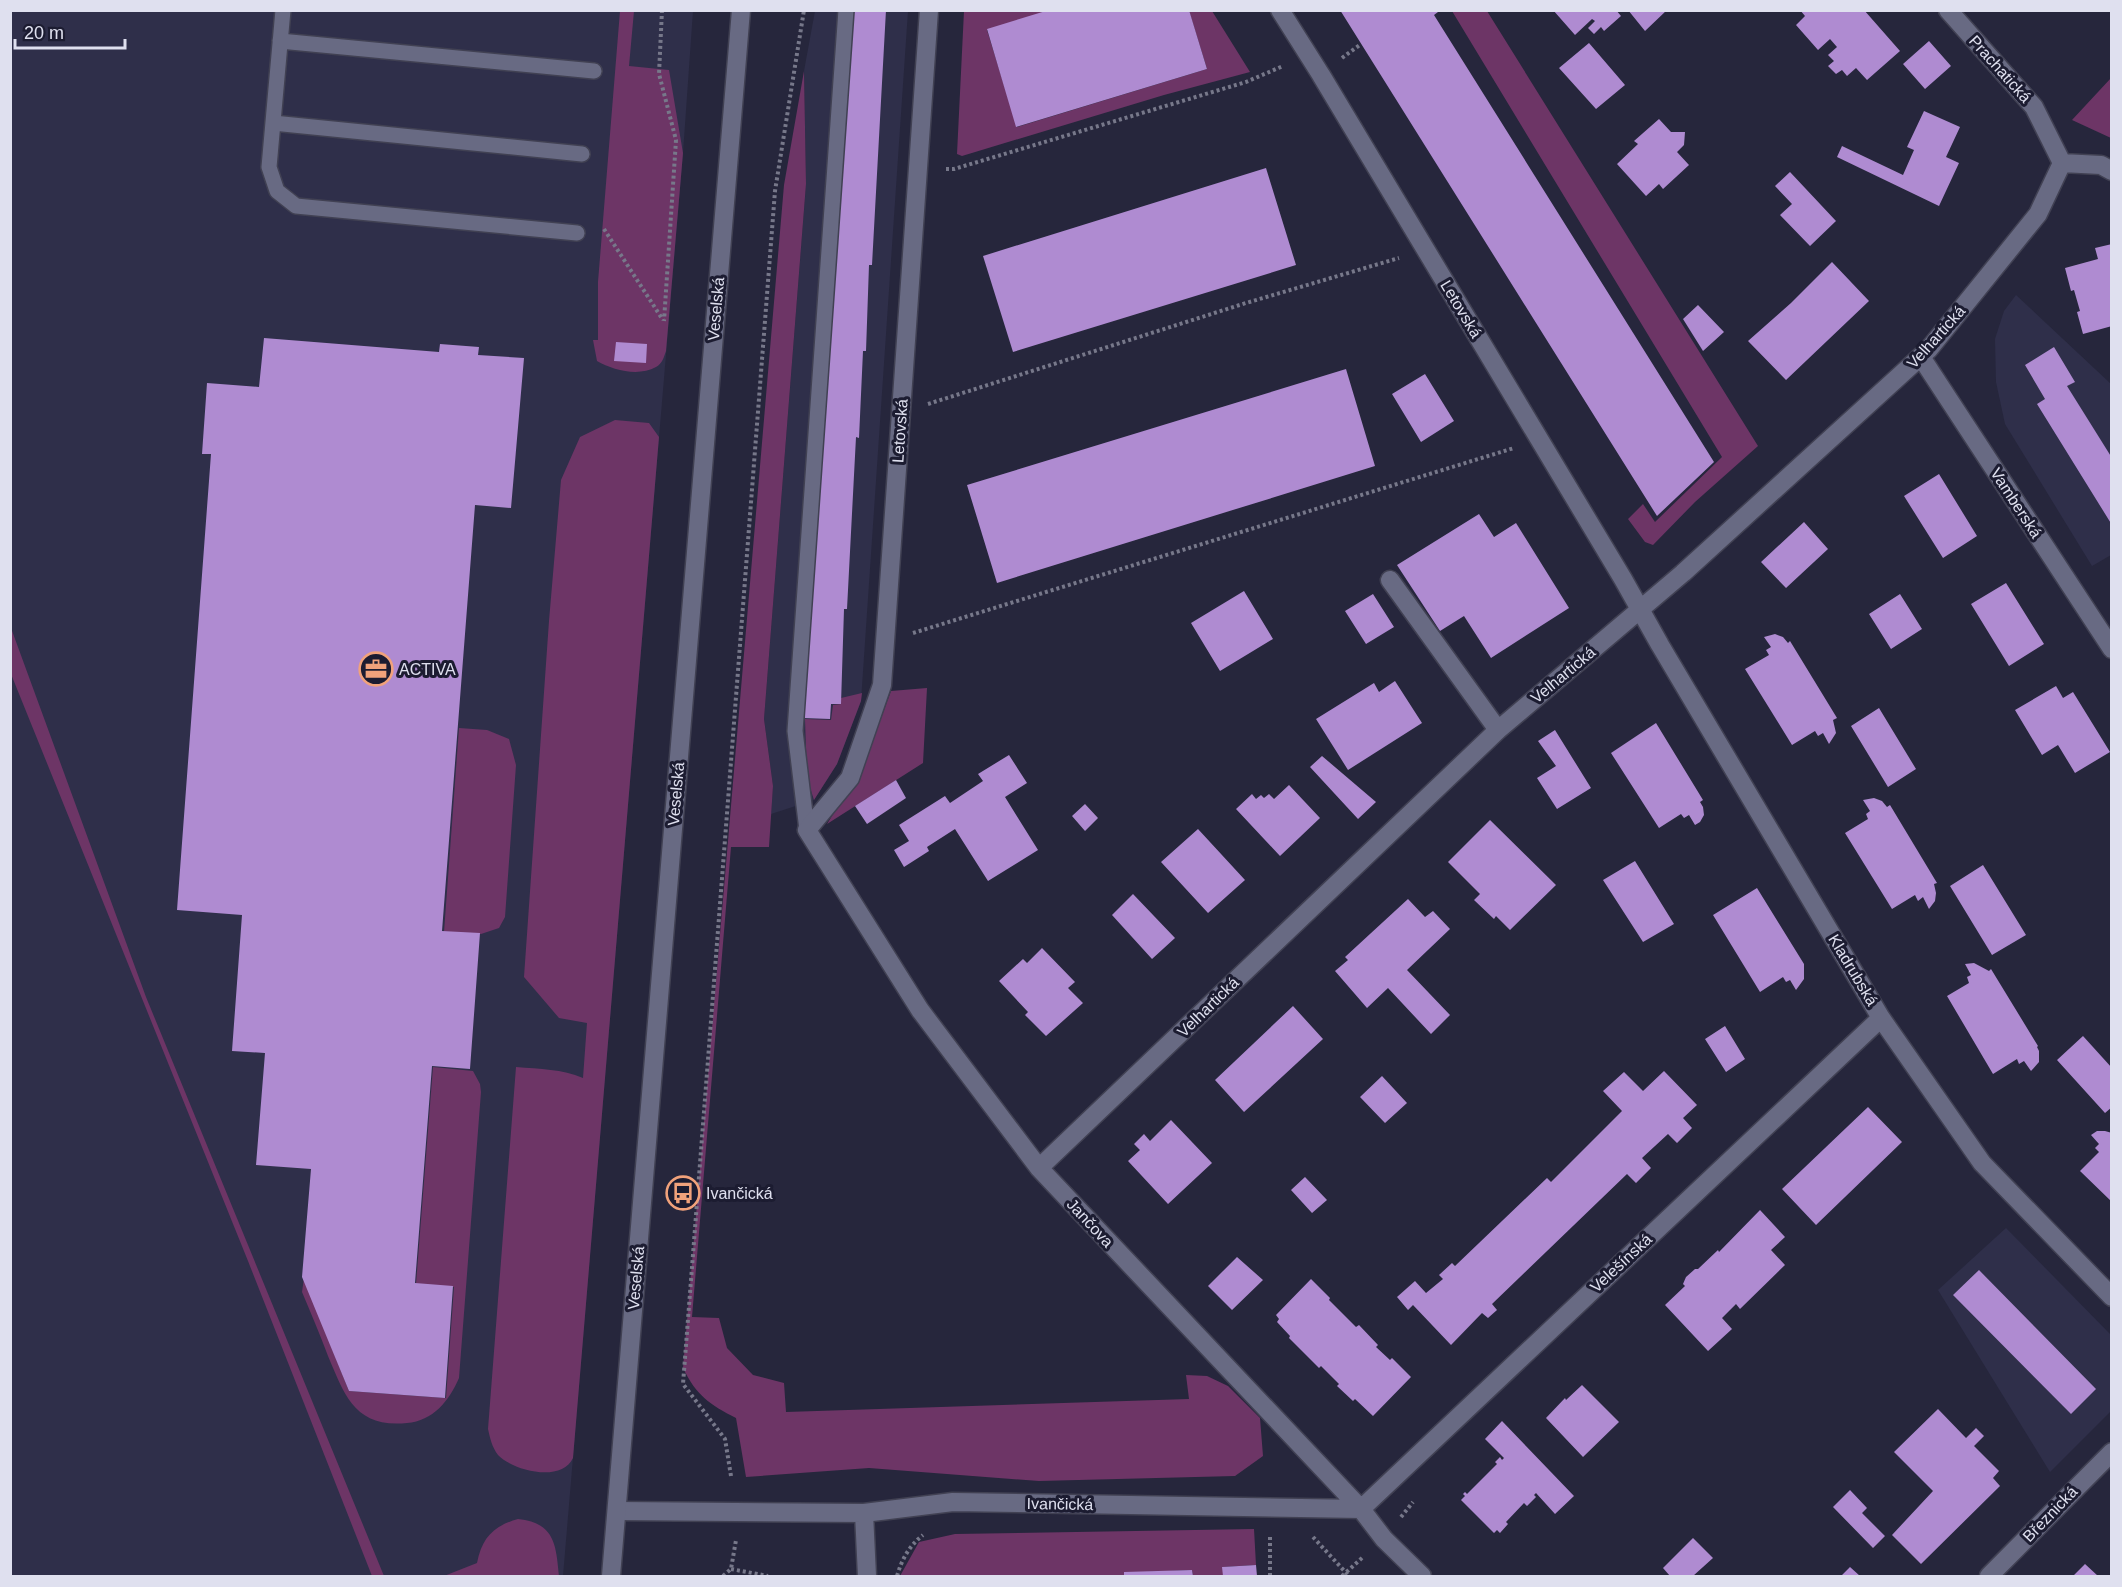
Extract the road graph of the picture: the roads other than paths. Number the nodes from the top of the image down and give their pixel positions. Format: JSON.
{"nodes":[{"id":1,"x":283,"y":10,"type":"edge"},
{"id":2,"x":741,"y":10,"type":"edge"},
{"id":3,"x":846,"y":10,"type":"edge"},
{"id":4,"x":929,"y":10,"type":"edge"},
{"id":5,"x":1280,"y":10,"type":"edge"},
{"id":6,"x":1948,"y":10,"type":"edge"},
{"id":7,"x":280,"y":41,"type":"junction"},
{"id":8,"x":594,"y":71,"type":"dead end"},
{"id":9,"x":273,"y":123,"type":"junction"},
{"id":10,"x":582,"y":154,"type":"dead end"},
{"id":11,"x":2062,"y":163,"type":"junction"},
{"id":12,"x":2112,"y":171,"type":"edge"},
{"id":13,"x":577,"y":233,"type":"dead end"},
{"id":14,"x":1921,"y":357,"type":"junction"},
{"id":15,"x":1390,"y":580,"type":"dead end"},
{"id":16,"x":1639,"y":609,"type":"junction"},
{"id":17,"x":2112,"y":649,"type":"edge"},
{"id":18,"x":1498,"y":730,"type":"junction"},
{"id":19,"x":807,"y":830,"type":"junction"},
{"id":20,"x":1881,"y":1018,"type":"junction"},
{"id":21,"x":1038,"y":1168,"type":"junction"},
{"id":22,"x":2112,"y":1297,"type":"edge"},
{"id":23,"x":2112,"y":1452,"type":"edge"},
{"id":24,"x":1360,"y":1509,"type":"junction"},
{"id":25,"x":617,"y":1511,"type":"junction"},
{"id":26,"x":864,"y":1513,"type":"junction"},
{"id":27,"x":611,"y":1576,"type":"edge"},
{"id":28,"x":867,"y":1576,"type":"edge"},
{"id":29,"x":1422,"y":1576,"type":"edge"},
{"id":30,"x":1989,"y":1576,"type":"edge"}],
"edges":[{"from":1,"to":7,"type":"lane"},
{"from":2,"to":25,"type":"street","name":"Veselská"},
{"from":3,"to":19,"type":"lane"},
{"from":4,"to":19,"type":"street","name":"Letovská"},
{"from":5,"to":16,"type":"street","name":"Letovská"},
{"from":6,"to":11,"type":"street","name":"Prachatická"},
{"from":7,"to":8,"type":"lane"},
{"from":7,"to":9,"type":"lane"},
{"from":9,"to":10,"type":"lane"},
{"from":9,"to":13,"type":"lane"},
{"from":11,"to":12,"type":"street"},
{"from":11,"to":14,"type":"street","name":"Velhartická"},
{"from":14,"to":16,"type":"street","name":"Velhartická"},
{"from":14,"to":17,"type":"street","name":"Vamberská"},
{"from":15,"to":18,"type":"street"},
{"from":16,"to":18,"type":"street","name":"Velhartická"},
{"from":16,"to":20,"type":"street","name":"Kladrubská"},
{"from":18,"to":21,"type":"street","name":"Velhartická"},
{"from":19,"to":21,"type":"street","name":"Jančova"},
{"from":20,"to":22,"type":"street","name":"Kladrubská"},
{"from":20,"to":24,"type":"street","name":"Velešínská"},
{"from":21,"to":24,"type":"street","name":"Jančova"},
{"from":23,"to":30,"type":"street","name":"Březnická"},
{"from":24,"to":26,"type":"street","name":"Ivančická"},
{"from":24,"to":29,"type":"street","name":"Jančova"},
{"from":25,"to":26,"type":"street","name":"Ivančická"},
{"from":25,"to":27,"type":"street","name":"Veselská"},
{"from":26,"to":28,"type":"street"}]}
